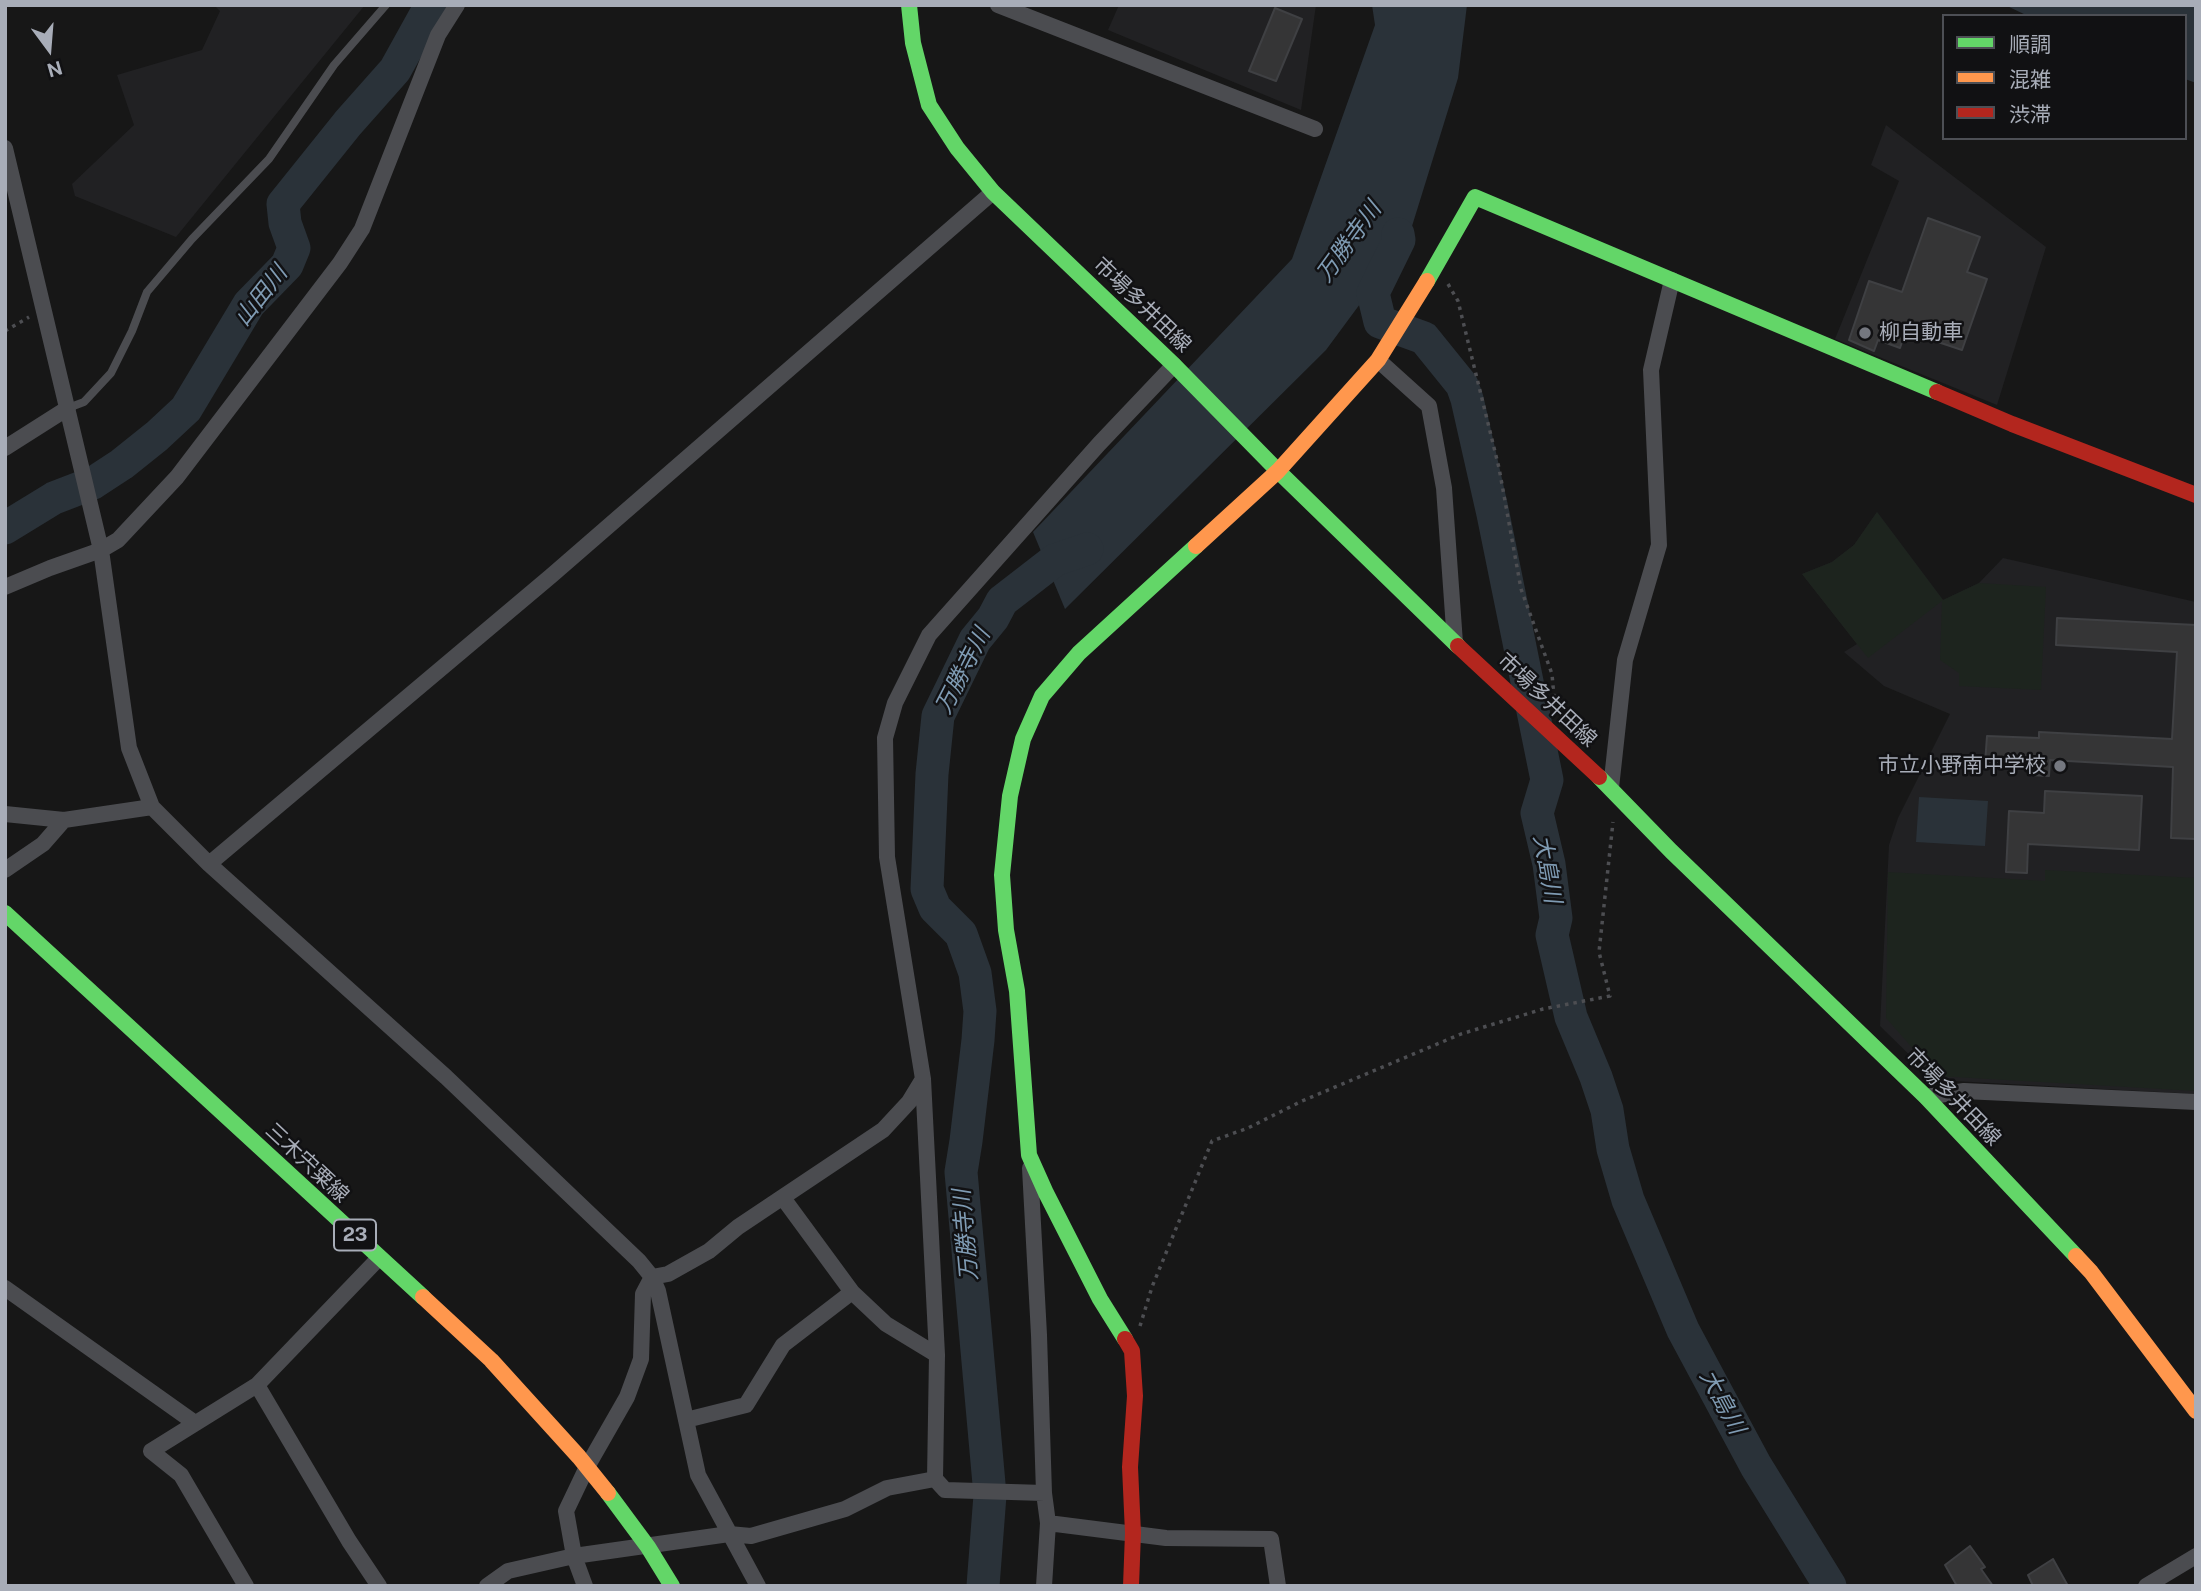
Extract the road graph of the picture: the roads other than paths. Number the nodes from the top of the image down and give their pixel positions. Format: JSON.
{"nodes":[{"id":1,"x":386,"y":5,"type":"edge"},
{"id":2,"x":457,"y":5,"type":"edge"},
{"id":3,"x":909,"y":5,"type":"edge"},
{"id":4,"x":998,"y":5,"type":"edge"},
{"id":5,"x":1315,"y":129,"type":"dead end"},
{"id":6,"x":5,"y":148,"type":"edge"},
{"id":7,"x":993,"y":192,"type":"junction"},
{"id":8,"x":1672,"y":280,"type":"junction"},
{"id":9,"x":1378,"y":360,"type":"junction"},
{"id":10,"x":1174,"y":365,"type":"junction"},
{"id":11,"x":70,"y":416,"type":"junction"},
{"id":12,"x":5,"y":448,"type":"edge"},
{"id":13,"x":1273,"y":466,"type":"junction"},
{"id":14,"x":2196,"y":495,"type":"edge"},
{"id":15,"x":99,"y":543,"type":"junction"},
{"id":16,"x":5,"y":587,"type":"edge"},
{"id":17,"x":1455,"y":643,"type":"junction"},
{"id":18,"x":1611,"y":788,"type":"junction"},
{"id":19,"x":152,"y":807,"type":"junction"},
{"id":20,"x":5,"y":814,"type":"edge"},
{"id":21,"x":64,"y":820,"type":"junction"},
{"id":22,"x":209,"y":864,"type":"junction"},
{"id":23,"x":5,"y":870,"type":"edge"},
{"id":24,"x":5,"y":913,"type":"edge"},
{"id":25,"x":923,"y":1079,"type":"junction"},
{"id":26,"x":1926,"y":1097,"type":"junction"},
{"id":27,"x":2196,"y":1101,"type":"edge"},
{"id":28,"x":1029,"y":1155,"type":"junction"},
{"id":29,"x":783,"y":1198,"type":"junction"},
{"id":30,"x":379,"y":1258,"type":"junction"},
{"id":31,"x":652,"y":1278,"type":"junction"},
{"id":32,"x":5,"y":1287,"type":"edge"},
{"id":33,"x":852,"y":1292,"type":"junction"},
{"id":34,"x":937,"y":1355,"type":"junction"},
{"id":35,"x":257,"y":1385,"type":"junction"},
{"id":36,"x":2196,"y":1411,"type":"edge"},
{"id":37,"x":686,"y":1420,"type":"junction"},
{"id":38,"x":194,"y":1423,"type":"junction"},
{"id":39,"x":587,"y":1467,"type":"junction"},
{"id":40,"x":940,"y":1484,"type":"junction"},
{"id":41,"x":1044,"y":1493,"type":"junction"},
{"id":42,"x":1048,"y":1524,"type":"junction"},
{"id":43,"x":1133,"y":1533,"type":"junction"},
{"id":44,"x":729,"y":1534,"type":"junction"},
{"id":45,"x":648,"y":1547,"type":"junction"},
{"id":46,"x":574,"y":1556,"type":"junction"},
{"id":47,"x":2196,"y":1556,"type":"edge"},
{"id":48,"x":246,"y":1586,"type":"edge"},
{"id":49,"x":379,"y":1586,"type":"edge"},
{"id":50,"x":487,"y":1586,"type":"edge"},
{"id":51,"x":585,"y":1586,"type":"edge"},
{"id":52,"x":672,"y":1586,"type":"edge"},
{"id":53,"x":758,"y":1586,"type":"edge"},
{"id":54,"x":1044,"y":1586,"type":"edge"},
{"id":55,"x":1131,"y":1586,"type":"edge"},
{"id":56,"x":1278,"y":1586,"type":"edge"},
{"id":57,"x":2146,"y":1586,"type":"edge"}],
"edges":[{"from":1,"to":11,"type":"lane"},
{"from":2,"to":15,"type":"street"},
{"from":3,"to":7,"type":"main road","name":"市場多井田線"},
{"from":4,"to":5,"type":"street"},
{"from":6,"to":11,"type":"street"},
{"from":7,"to":10,"type":"main road","name":"市場多井田線"},
{"from":7,"to":22,"type":"street"},
{"from":8,"to":9,"type":"main road"},
{"from":8,"to":14,"type":"main road"},
{"from":8,"to":18,"type":"street"},
{"from":9,"to":13,"type":"main road"},
{"from":9,"to":17,"type":"street"},
{"from":10,"to":13,"type":"main road","name":"市場多井田線"},
{"from":10,"to":25,"type":"street"},
{"from":11,"to":12,"type":"street"},
{"from":11,"to":15,"type":"street"},
{"from":13,"to":17,"type":"main road","name":"市場多井田線"},
{"from":13,"to":28,"type":"main road"},
{"from":15,"to":16,"type":"street"},
{"from":15,"to":19,"type":"street"},
{"from":17,"to":18,"type":"main road","name":"市場多井田線"},
{"from":18,"to":26,"type":"main road","name":"市場多井田線"},
{"from":19,"to":21,"type":"street"},
{"from":19,"to":22,"type":"street"},
{"from":20,"to":21,"type":"street"},
{"from":21,"to":23,"type":"street"},
{"from":22,"to":31,"type":"street"},
{"from":24,"to":30,"type":"main road","name":"三木宍粟線","number":"23"},
{"from":25,"to":29,"type":"street"},
{"from":25,"to":34,"type":"street"},
{"from":26,"to":27,"type":"street"},
{"from":26,"to":36,"type":"main road","name":"市場多井田線"},
{"from":28,"to":41,"type":"street"},
{"from":28,"to":43,"type":"main road"},
{"from":29,"to":31,"type":"street"},
{"from":29,"to":33,"type":"street"},
{"from":30,"to":35,"type":"street"},
{"from":30,"to":39,"type":"main road","name":"三木宍粟線","number":"23"},
{"from":31,"to":37,"type":"street"},
{"from":31,"to":39,"type":"street"},
{"from":32,"to":38,"type":"street"},
{"from":33,"to":34,"type":"street"},
{"from":33,"to":37,"type":"street"},
{"from":34,"to":40,"type":"street"},
{"from":35,"to":38,"type":"street"},
{"from":35,"to":49,"type":"street"},
{"from":37,"to":44,"type":"street"},
{"from":38,"to":48,"type":"street"},
{"from":39,"to":45,"type":"main road","name":"三木宍粟線","number":"23"},
{"from":39,"to":46,"type":"street"},
{"from":40,"to":41,"type":"street"},
{"from":40,"to":44,"type":"street"},
{"from":41,"to":42,"type":"street"},
{"from":42,"to":43,"type":"street"},
{"from":42,"to":54,"type":"street"},
{"from":43,"to":55,"type":"main road"},
{"from":43,"to":56,"type":"street"},
{"from":44,"to":45,"type":"street"},
{"from":44,"to":53,"type":"street"},
{"from":45,"to":46,"type":"street"},
{"from":45,"to":52,"type":"main road","name":"三木宍粟線","number":"23"},
{"from":46,"to":50,"type":"street"},
{"from":46,"to":51,"type":"street"},
{"from":47,"to":57,"type":"street"}]}
